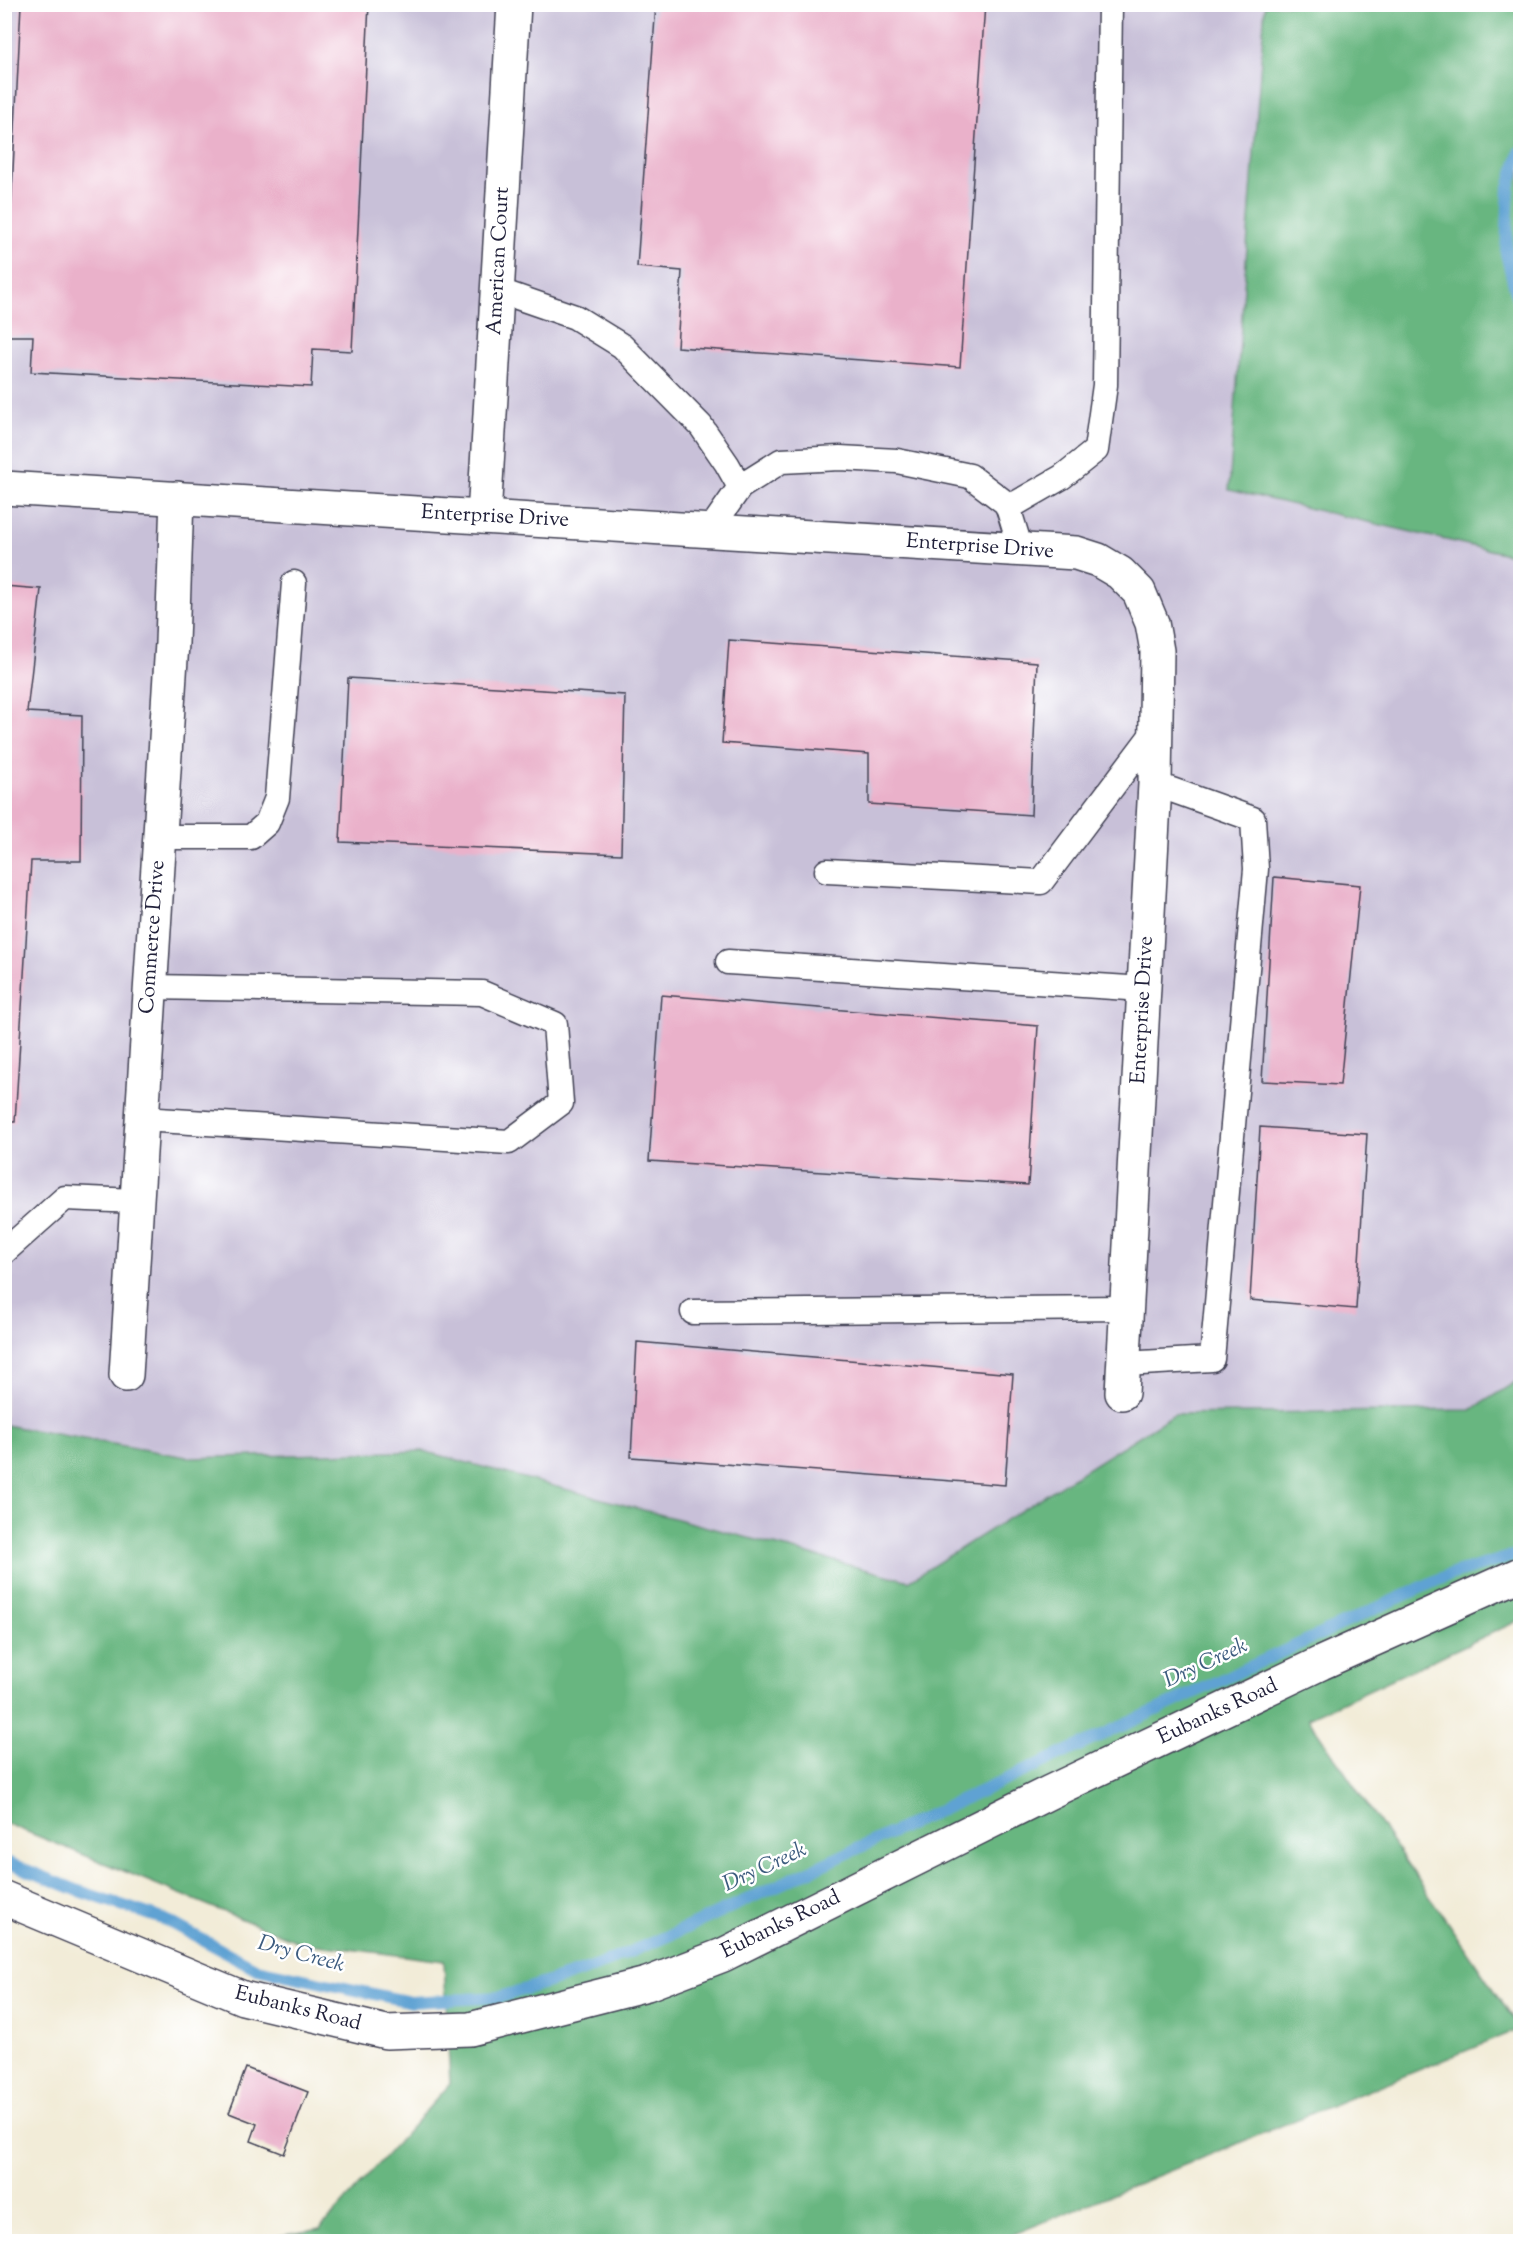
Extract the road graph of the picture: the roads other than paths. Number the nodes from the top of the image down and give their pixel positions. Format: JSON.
{"nodes":[{"id":1,"x":514,"y":4,"type":"edge"},
{"id":2,"x":1110,"y":4,"type":"edge"},
{"id":3,"x":497,"y":290,"type":"junction"},
{"id":4,"x":740,"y":487,"type":"junction"},
{"id":5,"x":4,"y":488,"type":"edge"},
{"id":6,"x":177,"y":498,"type":"junction"},
{"id":7,"x":1008,"y":508,"type":"junction"},
{"id":8,"x":484,"y":517,"type":"junction"},
{"id":9,"x":710,"y":530,"type":"junction"},
{"id":10,"x":1021,"y":550,"type":"junction"},
{"id":11,"x":294,"y":583,"type":"dead end"},
{"id":12,"x":1156,"y":729,"type":"junction"},
{"id":13,"x":1155,"y":784,"type":"junction"},
{"id":14,"x":159,"y":837,"type":"junction"},
{"id":15,"x":827,"y":871,"type":"dead end"},
{"id":16,"x":728,"y":962,"type":"dead end"},
{"id":17,"x":150,"y":987,"type":"junction"},
{"id":18,"x":1144,"y":989,"type":"junction"},
{"id":19,"x":142,"y":1119,"type":"junction"},
{"id":20,"x":136,"y":1201,"type":"junction"},
{"id":21,"x":4,"y":1252,"type":"edge"},
{"id":22,"x":1127,"y":1308,"type":"junction"},
{"id":23,"x":693,"y":1312,"type":"dead end"},
{"id":24,"x":126,"y":1375,"type":"dead end"},
{"id":25,"x":1123,"y":1378,"type":"joint"},
{"id":26,"x":1521,"y":1574,"type":"edge"},
{"id":27,"x":4,"y":1898,"type":"edge"}],
"edges":[{"from":1,"to":3,"type":"street","name":"American Court"},
{"from":2,"to":7,"type":"lane"},
{"from":3,"to":4,"type":"lane"},
{"from":3,"to":8,"type":"street","name":"American Court"},
{"from":4,"to":7,"type":"lane"},
{"from":4,"to":9,"type":"lane"},
{"from":5,"to":6,"type":"street","name":"Enterprise Drive"},
{"from":6,"to":8,"type":"street","name":"Enterprise Drive"},
{"from":6,"to":14,"type":"street","name":"Commerce Drive"},
{"from":7,"to":10,"type":"lane"},
{"from":8,"to":9,"type":"street","name":"Enterprise Drive"},
{"from":9,"to":10,"type":"street","name":"Enterprise Drive"},
{"from":10,"to":12,"type":"street","name":"Enterprise Drive"},
{"from":11,"to":14,"type":"lane"},
{"from":12,"to":13,"type":"street","name":"Enterprise Drive"},
{"from":12,"to":15,"type":"lane"},
{"from":13,"to":18,"type":"street","name":"Enterprise Drive"},
{"from":13,"to":25,"type":"lane"},
{"from":14,"to":17,"type":"street","name":"Commerce Drive"},
{"from":16,"to":18,"type":"lane"},
{"from":17,"to":19,"type":"street","name":"Commerce Drive"},
{"from":17,"to":19,"type":"lane"},
{"from":18,"to":22,"type":"street","name":"Enterprise Drive"},
{"from":19,"to":20,"type":"street","name":"Commerce Drive"},
{"from":20,"to":21,"type":"lane"},
{"from":20,"to":24,"type":"street","name":"Commerce Drive"},
{"from":22,"to":23,"type":"lane"},
{"from":22,"to":25,"type":"street","name":"Enterprise Drive"},
{"from":26,"to":27,"type":"street","name":"Eubanks Road"}]}
